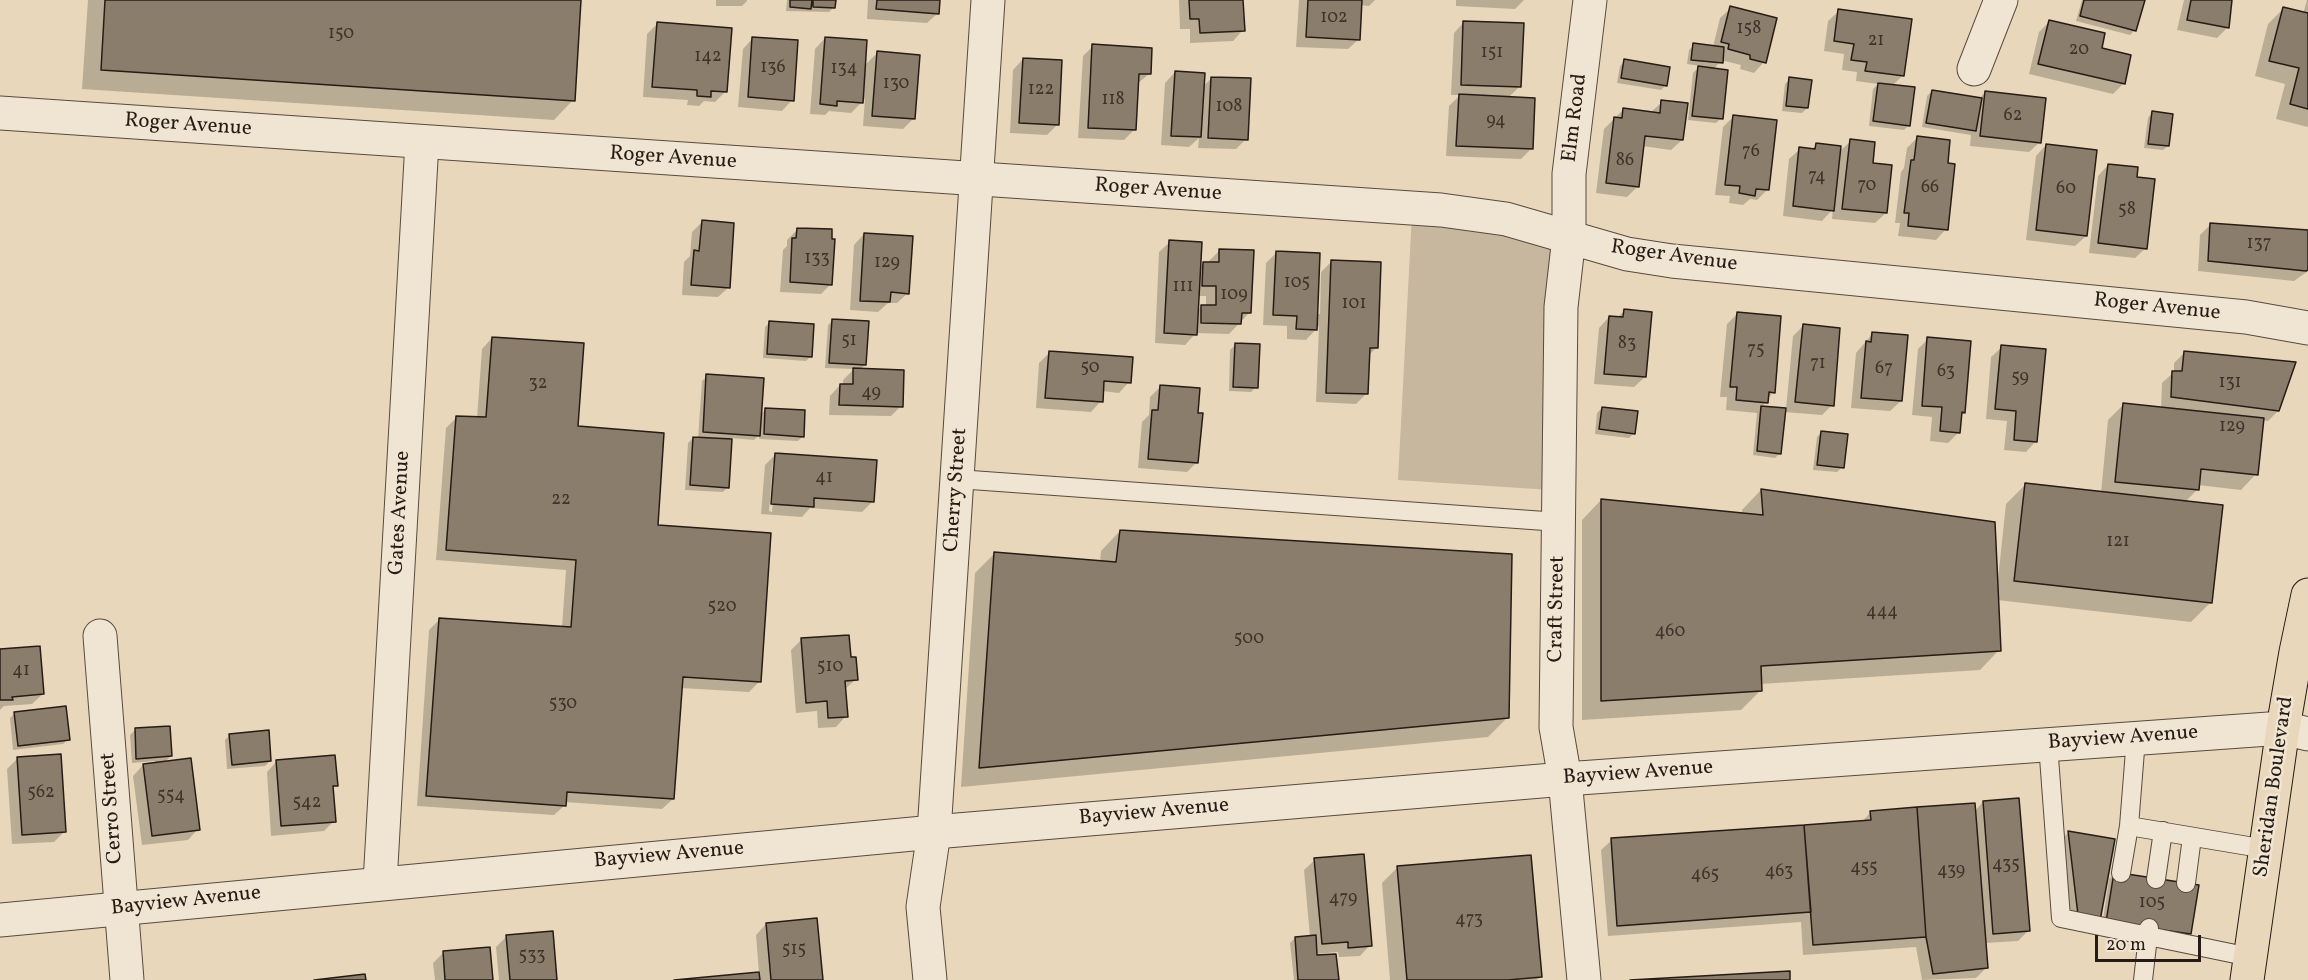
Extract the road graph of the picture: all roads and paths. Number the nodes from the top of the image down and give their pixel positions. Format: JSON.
{"nodes":[{"id":1,"x":988,"y":0,"type":"edge"},
{"id":2,"x":1590,"y":0,"type":"edge"},
{"id":3,"x":2001,"y":0,"type":"edge"},
{"id":4,"x":1974,"y":69,"type":"dead end"},
{"id":5,"x":0,"y":113,"type":"edge"},
{"id":6,"x":422,"y":142,"type":"junction"},
{"id":7,"x":977,"y":179,"type":"junction"},
{"id":8,"x":1569,"y":237,"type":"junction"},
{"id":9,"x":2308,"y":328,"type":"edge"},
{"id":10,"x":957,"y":479,"type":"junction"},
{"id":11,"x":1559,"y":522,"type":"junction"},
{"id":12,"x":2308,"y":595,"type":"edge"},
{"id":13,"x":100,"y":636,"type":"dead end"},
{"id":14,"x":2296,"y":731,"type":"edge"},
{"id":15,"x":2136,"y":738,"type":"junction"},
{"id":16,"x":2048,"y":744,"type":"junction"},
{"id":17,"x":1565,"y":778,"type":"junction"},
{"id":18,"x":2129,"y":826,"type":"junction"},
{"id":19,"x":2163,"y":831,"type":"junction"},
{"id":20,"x":934,"y":832,"type":"junction"},
{"id":21,"x":2192,"y":837,"type":"junction"},
{"id":22,"x":2266,"y":849,"type":"junction"},
{"id":23,"x":2121,"y":873,"type":"dead end"},
{"id":24,"x":2156,"y":879,"type":"dead end"},
{"id":25,"x":2186,"y":883,"type":"dead end"},
{"id":26,"x":380,"y":884,"type":"junction"},
{"id":27,"x":121,"y":909,"type":"junction"},
{"id":28,"x":0,"y":920,"type":"edge"},
{"id":29,"x":2149,"y":932,"type":"junction"},
{"id":30,"x":2248,"y":969,"type":"edge"},
{"id":31,"x":127,"y":980,"type":"edge"},
{"id":32,"x":930,"y":980,"type":"edge"},
{"id":33,"x":1584,"y":980,"type":"edge"},
{"id":34,"x":2143,"y":980,"type":"edge"}],
"edges":[{"from":1,"to":7,"type":"street","name":"Cherry Street"},
{"from":2,"to":8,"type":"street","name":"Elm Road"},
{"from":3,"to":4,"type":"street"},
{"from":5,"to":6,"type":"street","name":"Roger Avenue"},
{"from":6,"to":7,"type":"street","name":"Roger Avenue"},
{"from":6,"to":26,"type":"street","name":"Gates Avenue"},
{"from":7,"to":8,"type":"street","name":"Roger Avenue"},
{"from":7,"to":10,"type":"street","name":"Cherry Street"},
{"from":8,"to":9,"type":"street","name":"Roger Avenue"},
{"from":8,"to":11,"type":"street","name":"Craft Street"},
{"from":10,"to":11,"type":"lane"},
{"from":10,"to":20,"type":"street","name":"Cherry Street"},
{"from":11,"to":17,"type":"street","name":"Craft Street"},
{"from":12,"to":14,"type":"main road","name":"Sheridan Boulevard"},
{"from":13,"to":27,"type":"street","name":"Cerro Street"},
{"from":14,"to":15,"type":"street","name":"Bayview Avenue"},
{"from":14,"to":22,"type":"main road","name":"Sheridan Boulevard"},
{"from":15,"to":16,"type":"street","name":"Bayview Avenue"},
{"from":15,"to":18,"type":"lane"},
{"from":16,"to":17,"type":"street","name":"Bayview Avenue"},
{"from":16,"to":29,"type":"lane"},
{"from":17,"to":20,"type":"street","name":"Bayview Avenue"},
{"from":17,"to":33,"type":"street","name":"Craft Street"},
{"from":18,"to":19,"type":"lane"},
{"from":18,"to":23,"type":"lane"},
{"from":19,"to":21,"type":"lane"},
{"from":19,"to":24,"type":"lane"},
{"from":20,"to":26,"type":"street","name":"Bayview Avenue"},
{"from":20,"to":32,"type":"street","name":"Cherry Street"},
{"from":21,"to":22,"type":"lane"},
{"from":21,"to":25,"type":"lane"},
{"from":22,"to":30,"type":"main road","name":"Sheridan Boulevard"},
{"from":26,"to":27,"type":"street","name":"Bayview Avenue"},
{"from":27,"to":28,"type":"street","name":"Bayview Avenue"},
{"from":27,"to":31,"type":"street","name":"Cerro Street"},
{"from":29,"to":30,"type":"lane"},
{"from":29,"to":34,"type":"lane"}]}
